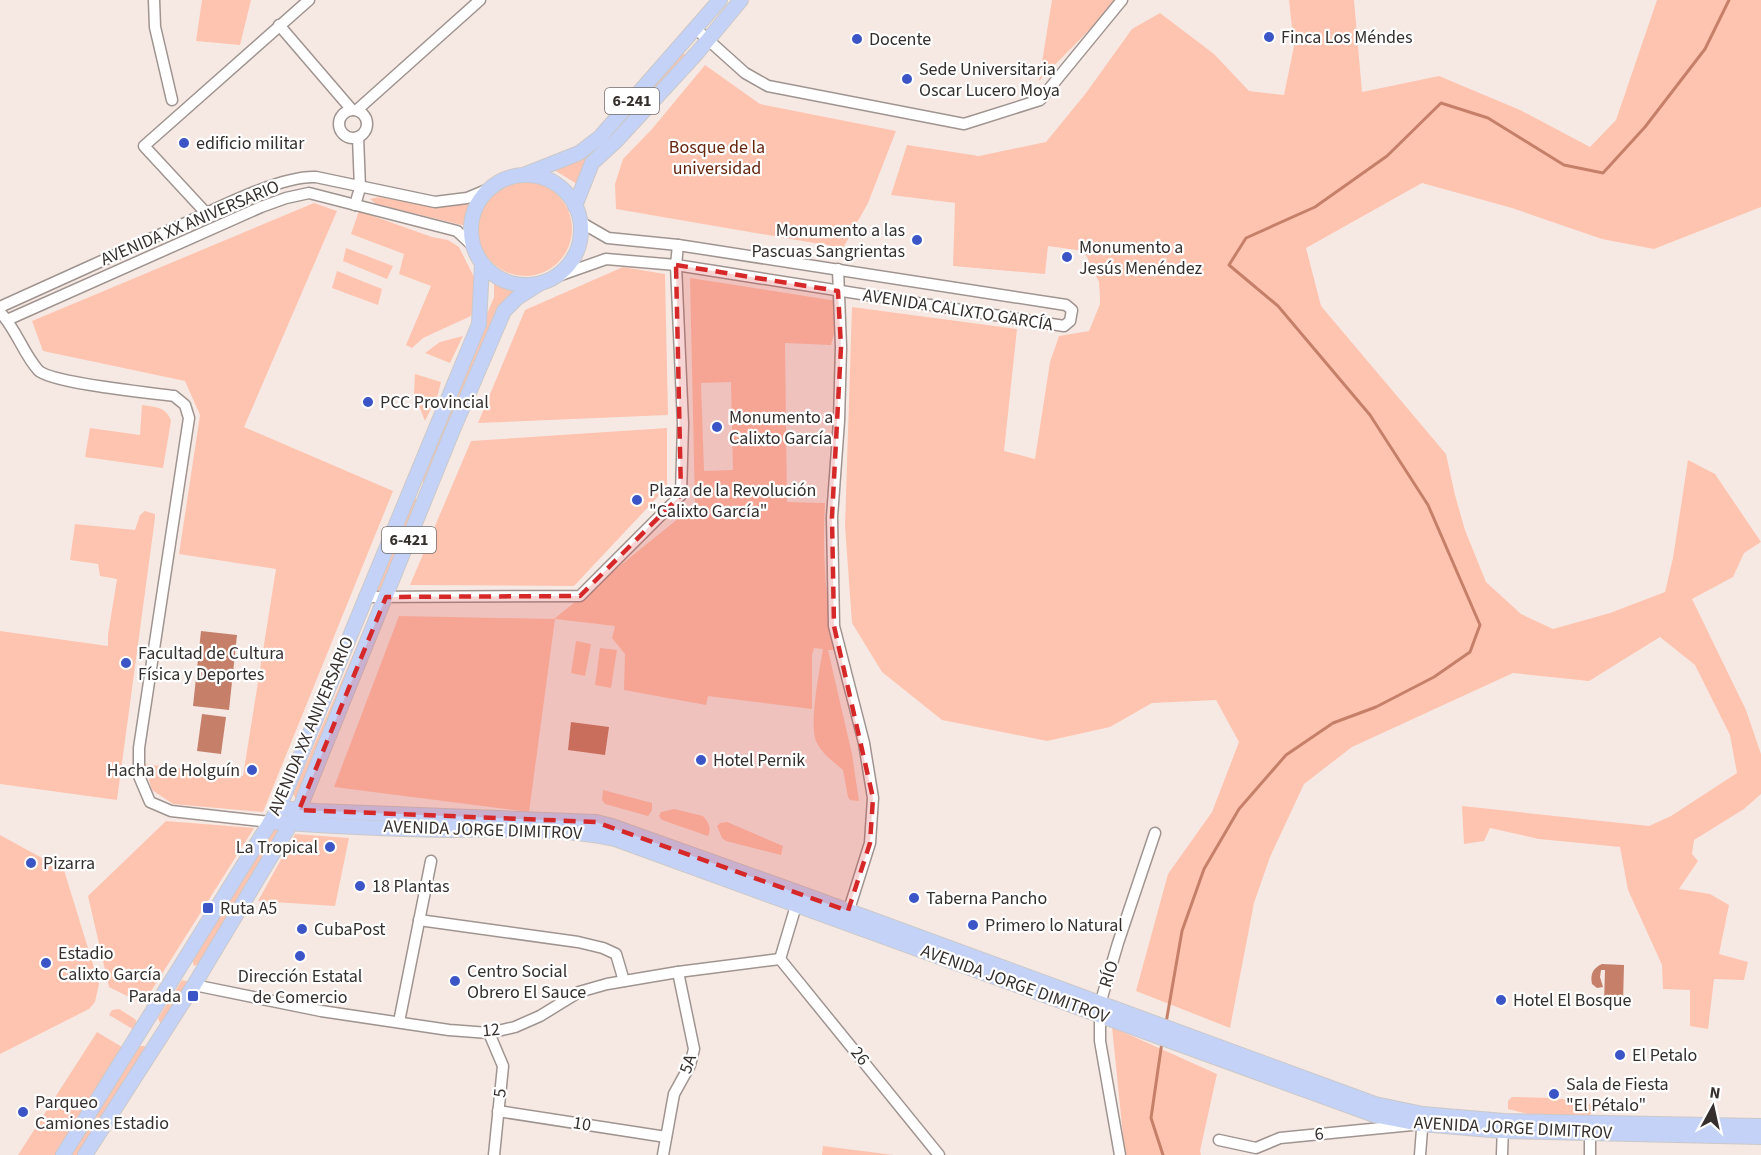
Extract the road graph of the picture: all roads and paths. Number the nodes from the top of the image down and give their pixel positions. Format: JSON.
{"nodes":[{"id":1,"x":154,"y":0,"type":"edge"},
{"id":2,"x":309,"y":0,"type":"edge"},
{"id":3,"x":480,"y":0,"type":"edge"},
{"id":4,"x":720,"y":0,"type":"edge"},
{"id":5,"x":741,"y":0,"type":"edge"},
{"id":6,"x":1122,"y":0,"type":"edge"},
{"id":7,"x":279,"y":25,"type":"junction"},
{"id":8,"x":696,"y":29,"type":"junction"},
{"id":9,"x":709,"y":40,"type":"junction"},
{"id":10,"x":172,"y":100,"type":"dead end"},
{"id":11,"x":355,"y":110,"type":"junction"},
{"id":12,"x":358,"y":137,"type":"junction"},
{"id":13,"x":523,"y":175,"type":"junction"},
{"id":14,"x":360,"y":188,"type":"junction"},
{"id":15,"x":491,"y":188,"type":"junction"},
{"id":16,"x":355,"y":205,"type":"junction"},
{"id":17,"x":575,"y":206,"type":"junction"},
{"id":18,"x":206,"y":213,"type":"junction"},
{"id":19,"x":582,"y":223,"type":"junction"},
{"id":20,"x":678,"y":245,"type":"junction"},
{"id":21,"x":473,"y":246,"type":"junction"},
{"id":22,"x":482,"y":264,"type":"junction"},
{"id":23,"x":676,"y":265,"type":"junction"},
{"id":24,"x":838,"y":269,"type":"junction"},
{"id":25,"x":555,"y":278,"type":"junction"},
{"id":26,"x":539,"y":285,"type":"junction"},
{"id":27,"x":837,"y":291,"type":"junction"},
{"id":28,"x":0,"y":307,"type":"edge"},
{"id":29,"x":4,"y":316,"type":"edge"},
{"id":30,"x":365,"y":597,"type":"junction"},
{"id":31,"x":386,"y":597,"type":"junction"},
{"id":32,"x":279,"y":808,"type":"junction"},
{"id":33,"x":299,"y":810,"type":"junction"},
{"id":34,"x":270,"y":822,"type":"junction"},
{"id":35,"x":291,"y":824,"type":"junction"},
{"id":36,"x":1155,"y":833,"type":"dead end"},
{"id":37,"x":431,"y":861,"type":"dead end"},
{"id":38,"x":798,"y":898,"type":"junction"},
{"id":39,"x":847,"y":917,"type":"junction"},
{"id":40,"x":419,"y":920,"type":"junction"},
{"id":41,"x":780,"y":959,"type":"junction"},
{"id":42,"x":678,"y":972,"type":"junction"},
{"id":43,"x":624,"y":981,"type":"junction"},
{"id":44,"x":194,"y":985,"type":"junction"},
{"id":45,"x":1099,"y":1010,"type":"junction"},
{"id":46,"x":399,"y":1022,"type":"junction"},
{"id":47,"x":489,"y":1033,"type":"junction"},
{"id":48,"x":498,"y":1111,"type":"junction"},
{"id":49,"x":1422,"y":1119,"type":"junction"},
{"id":50,"x":1503,"y":1126,"type":"junction"},
{"id":51,"x":1761,"y":1126,"type":"edge"},
{"id":52,"x":1590,"y":1128,"type":"junction"},
{"id":53,"x":666,"y":1137,"type":"junction"},
{"id":54,"x":1761,"y":1137,"type":"edge"},
{"id":55,"x":1219,"y":1140,"type":"dead end"},
{"id":56,"x":1260,"y":1151,"type":"edge"},
{"id":57,"x":63,"y":1155,"type":"edge"},
{"id":58,"x":86,"y":1155,"type":"edge"},
{"id":59,"x":494,"y":1155,"type":"edge"},
{"id":60,"x":663,"y":1155,"type":"edge"},
{"id":61,"x":939,"y":1155,"type":"edge"},
{"id":62,"x":1120,"y":1155,"type":"edge"},
{"id":63,"x":1420,"y":1155,"type":"edge"},
{"id":64,"x":1502,"y":1155,"type":"edge"},
{"id":65,"x":1590,"y":1155,"type":"edge"}],
"edges":[{"from":1,"to":10,"type":"street"},
{"from":2,"to":7,"type":"street"},
{"from":3,"to":11,"type":"street"},
{"from":4,"to":8,"type":"main road","name":"AVENIDA XX ANIVERSARIO","number":"6-241"},
{"from":5,"to":9,"type":"main road","number":"6-241"},
{"from":6,"to":9,"type":"street"},
{"from":7,"to":11,"type":"street"},
{"from":7,"to":18,"type":"street"},
{"from":8,"to":9,"type":"street"},
{"from":8,"to":13,"type":"main road","name":"AVENIDA XX ANIVERSARIO","number":"6-241"},
{"from":9,"to":17,"type":"main road","number":"6-241"},
{"from":11,"to":12,"type":"street"},
{"from":11,"to":12,"type":"street"},
{"from":12,"to":14,"type":"street"},
{"from":13,"to":15,"type":"main road","name":"AVENIDA XX ANIVERSARIO"},
{"from":13,"to":17,"type":"main road"},
{"from":14,"to":15,"type":"street","name":"AVENIDA XX ANIVERSARIO"},
{"from":14,"to":16,"type":"street"},
{"from":14,"to":18,"type":"street","name":"AVENIDA XX ANIVERSARIO"},
{"from":15,"to":21,"type":"main road","name":"AVENIDA XX ANIVERSARIO","number":"6-421"},
{"from":16,"to":21,"type":"street","name":"AVENIDA XX ANIVERSARIO"},
{"from":16,"to":29,"type":"street","name":"AVENIDA XX ANIVERSARIO"},
{"from":17,"to":19,"type":"main road"},
{"from":18,"to":28,"type":"street","name":"AVENIDA XX ANIVERSARIO"},
{"from":19,"to":20,"type":"street","name":"AVENIDA CALIXTO GARCÍA"},
{"from":19,"to":25,"type":"main road","name":"AVENIDA XX ANIVERSARIO","number":"6-421"},
{"from":20,"to":23,"type":"street"},
{"from":20,"to":24,"type":"street","name":"AVENIDA CALIXTO GARCÍA"},
{"from":21,"to":22,"type":"main road","name":"AVENIDA XX ANIVERSARIO","number":"6-421"},
{"from":22,"to":26,"type":"main road","name":"AVENIDA XX ANIVERSARIO","number":"6-421"},
{"from":22,"to":30,"type":"main road","name":"AVENIDA XX ANIVERSARIO","number":"6-421"},
{"from":23,"to":25,"type":"street","name":"AVENIDA CALIXTO GARCÍA"},
{"from":23,"to":27,"type":"street","name":"AVENIDA CALIXTO GARCÍA"},
{"from":23,"to":31,"type":"street"},
{"from":24,"to":27,"type":"street"},
{"from":24,"to":27,"type":"street","name":"AVENIDA CALIXTO GARCÍA"},
{"from":25,"to":26,"type":"main road","name":"AVENIDA XX ANIVERSARIO","number":"6-421"},
{"from":26,"to":31,"type":"main road","name":"AVENIDA XX ANIVERSARIO","number":"6-421"},
{"from":27,"to":39,"type":"street"},
{"from":29,"to":34,"type":"street"},
{"from":30,"to":31,"type":"street"},
{"from":30,"to":32,"type":"main road","name":"AVENIDA XX ANIVERSARIO","number":"6-421"},
{"from":31,"to":33,"type":"main road","name":"AVENIDA XX ANIVERSARIO","number":"6-421"},
{"from":32,"to":33,"type":"main road","name":"AVENIDA JORGE DIMITROV"},
{"from":32,"to":34,"type":"main road","name":"AVENIDA XX ANIVERSARIO","number":"6-421"},
{"from":33,"to":35,"type":"main road","name":"AVENIDA XX ANIVERSARIO","number":"6-421"},
{"from":33,"to":38,"type":"main road","name":"AVENIDA JORGE DIMITROV"},
{"from":34,"to":35,"type":"main road","name":"AVENIDA JORGE DIMITROV"},
{"from":34,"to":57,"type":"main road","name":"AVENIDA XX ANIVERSARIO","number":"6-421"},
{"from":35,"to":38,"type":"main road","name":"AVENIDA JORGE DIMITROV"},
{"from":35,"to":44,"type":"main road","name":"AVENIDA XX ANIVERSARIO","number":"6-421"},
{"from":36,"to":45,"type":"street","name":"RÍO"},
{"from":37,"to":40,"type":"street"},
{"from":38,"to":39,"type":"main road","name":"AVENIDA JORGE DIMITROV"},
{"from":38,"to":41,"type":"street"},
{"from":39,"to":45,"type":"main road","name":"AVENIDA JORGE DIMITROV"},
{"from":40,"to":43,"type":"street"},
{"from":40,"to":46,"type":"street"},
{"from":41,"to":42,"type":"street","name":"12"},
{"from":41,"to":61,"type":"street","name":"26"},
{"from":42,"to":43,"type":"street","name":"12"},
{"from":42,"to":53,"type":"street","name":"5A"},
{"from":43,"to":47,"type":"street","name":"12"},
{"from":44,"to":46,"type":"street","name":"12"},
{"from":44,"to":58,"type":"main road","name":"AVENIDA XX ANIVERSARIO","number":"6-421"},
{"from":45,"to":49,"type":"main road","name":"AVENIDA JORGE DIMITROV"},
{"from":45,"to":62,"type":"street","name":"RÍO"},
{"from":46,"to":47,"type":"street","name":"12"},
{"from":47,"to":48,"type":"street","name":"5"},
{"from":48,"to":53,"type":"street","name":"10"},
{"from":48,"to":59,"type":"street","name":"5"},
{"from":49,"to":50,"type":"main road","name":"AVENIDA JORGE DIMITROV"},
{"from":49,"to":56,"type":"street","name":"6"},
{"from":49,"to":63,"type":"street"},
{"from":50,"to":52,"type":"main road","name":"AVENIDA JORGE DIMITROV"},
{"from":50,"to":64,"type":"street"},
{"from":51,"to":52,"type":"main road","name":"AVENIDA JORGE DIMITROV"},
{"from":52,"to":54,"type":"main road","name":"AVENIDA JORGE DIMITROV"},
{"from":52,"to":65,"type":"street"},
{"from":53,"to":60,"type":"street","name":"5A"},
{"from":55,"to":56,"type":"street","name":"6"}]}
